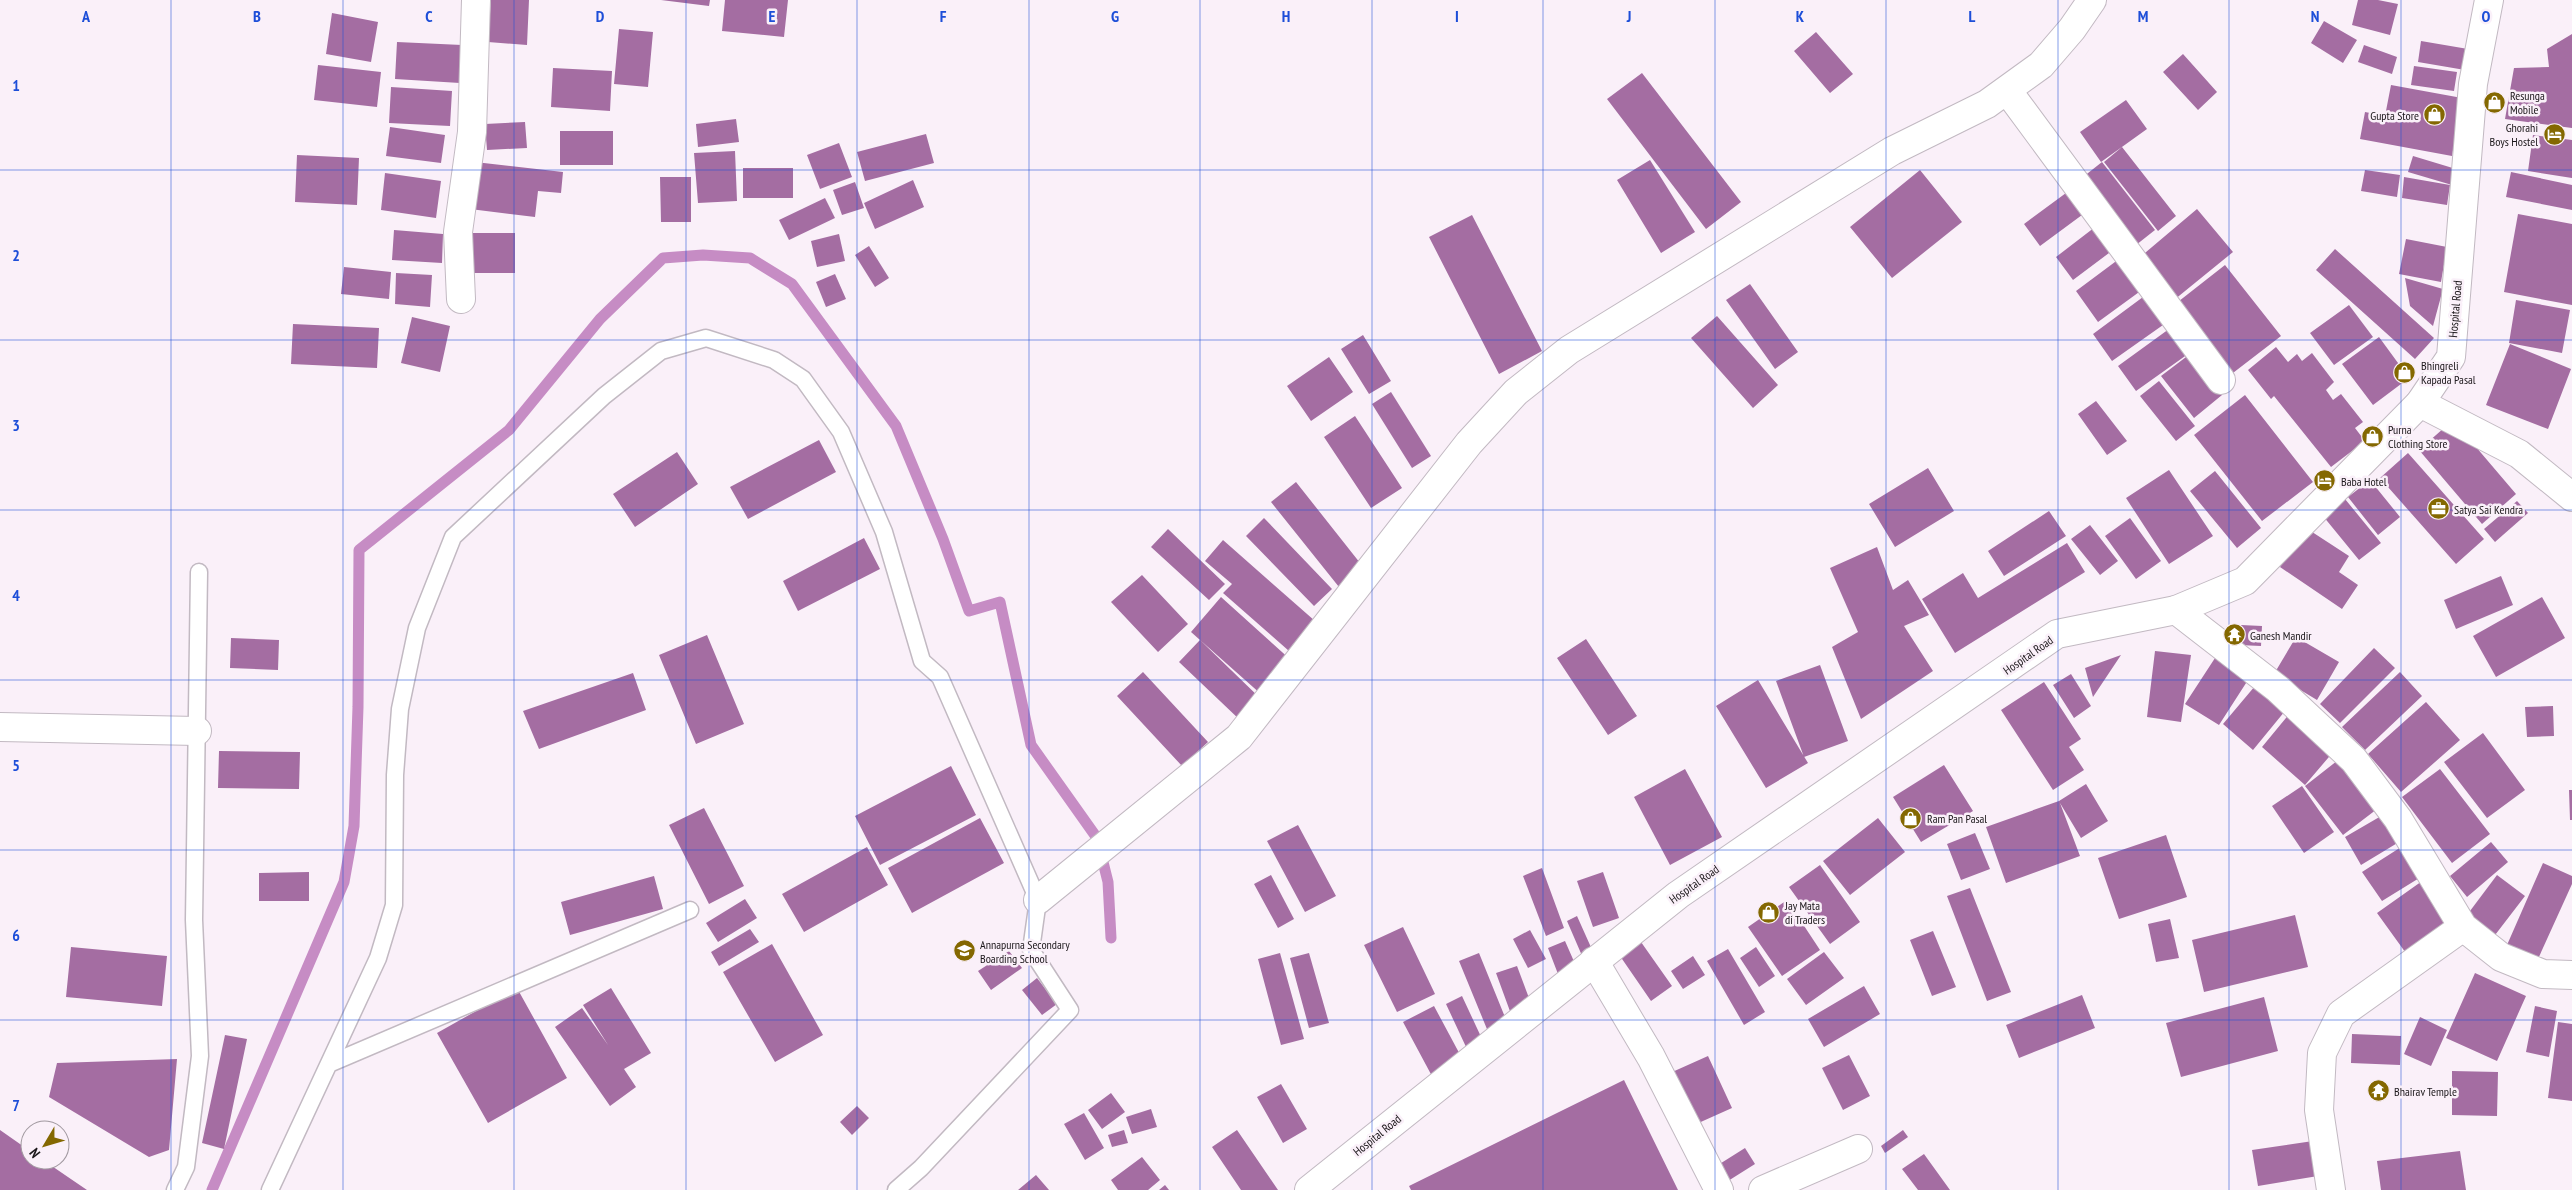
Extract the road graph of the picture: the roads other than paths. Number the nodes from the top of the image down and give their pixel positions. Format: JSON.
{"nodes":[{"id":1,"x":476,"y":0,"type":"edge"},
{"id":2,"x":2092,"y":0,"type":"edge"},
{"id":3,"x":2489,"y":0,"type":"edge"},
{"id":4,"x":1997,"y":97,"type":"junction"},
{"id":5,"x":461,"y":299,"type":"dead end"},
{"id":6,"x":2222,"y":380,"type":"dead end"},
{"id":7,"x":2420,"y":403,"type":"junction"},
{"id":8,"x":2572,"y":497,"type":"edge"},
{"id":9,"x":199,"y":572,"type":"dead end"},
{"id":10,"x":2176,"y":610,"type":"junction"},
{"id":11,"x":0,"y":727,"type":"edge"},
{"id":12,"x":197,"y":731,"type":"junction"},
{"id":13,"x":1038,"y":900,"type":"junction"},
{"id":14,"x":690,"y":910,"type":"dead end"},
{"id":15,"x":2463,"y":926,"type":"junction"},
{"id":16,"x":1594,"y":961,"type":"junction"},
{"id":17,"x":2572,"y":975,"type":"edge"},
{"id":18,"x":329,"y":1064,"type":"junction"},
{"id":19,"x":1858,"y":1149,"type":"dead end"},
{"id":20,"x":175,"y":1190,"type":"edge"},
{"id":21,"x":270,"y":1190,"type":"edge"},
{"id":22,"x":896,"y":1190,"type":"edge"},
{"id":23,"x":1309,"y":1190,"type":"edge"},
{"id":24,"x":1719,"y":1190,"type":"edge"},
{"id":25,"x":1763,"y":1190,"type":"edge"},
{"id":26,"x":2331,"y":1190,"type":"edge"}],
"edges":[{"from":1,"to":5,"type":"street"},
{"from":2,"to":4,"type":"street"},
{"from":3,"to":7,"type":"street","name":"Hospital Road"},
{"from":4,"to":6,"type":"street"},
{"from":4,"to":13,"type":"street"},
{"from":7,"to":8,"type":"street"},
{"from":7,"to":10,"type":"street","name":"Hospital Road"},
{"from":9,"to":12,"type":"lane"},
{"from":10,"to":15,"type":"street"},
{"from":10,"to":16,"type":"street","name":"Hospital Road"},
{"from":11,"to":12,"type":"street"},
{"from":12,"to":20,"type":"lane"},
{"from":13,"to":18,"type":"lane"},
{"from":13,"to":22,"type":"lane"},
{"from":14,"to":18,"type":"lane"},
{"from":15,"to":17,"type":"street"},
{"from":15,"to":26,"type":"street"},
{"from":16,"to":23,"type":"street","name":"Hospital Road"},
{"from":16,"to":24,"type":"street"},
{"from":18,"to":21,"type":"lane"},
{"from":19,"to":25,"type":"street"}]}
